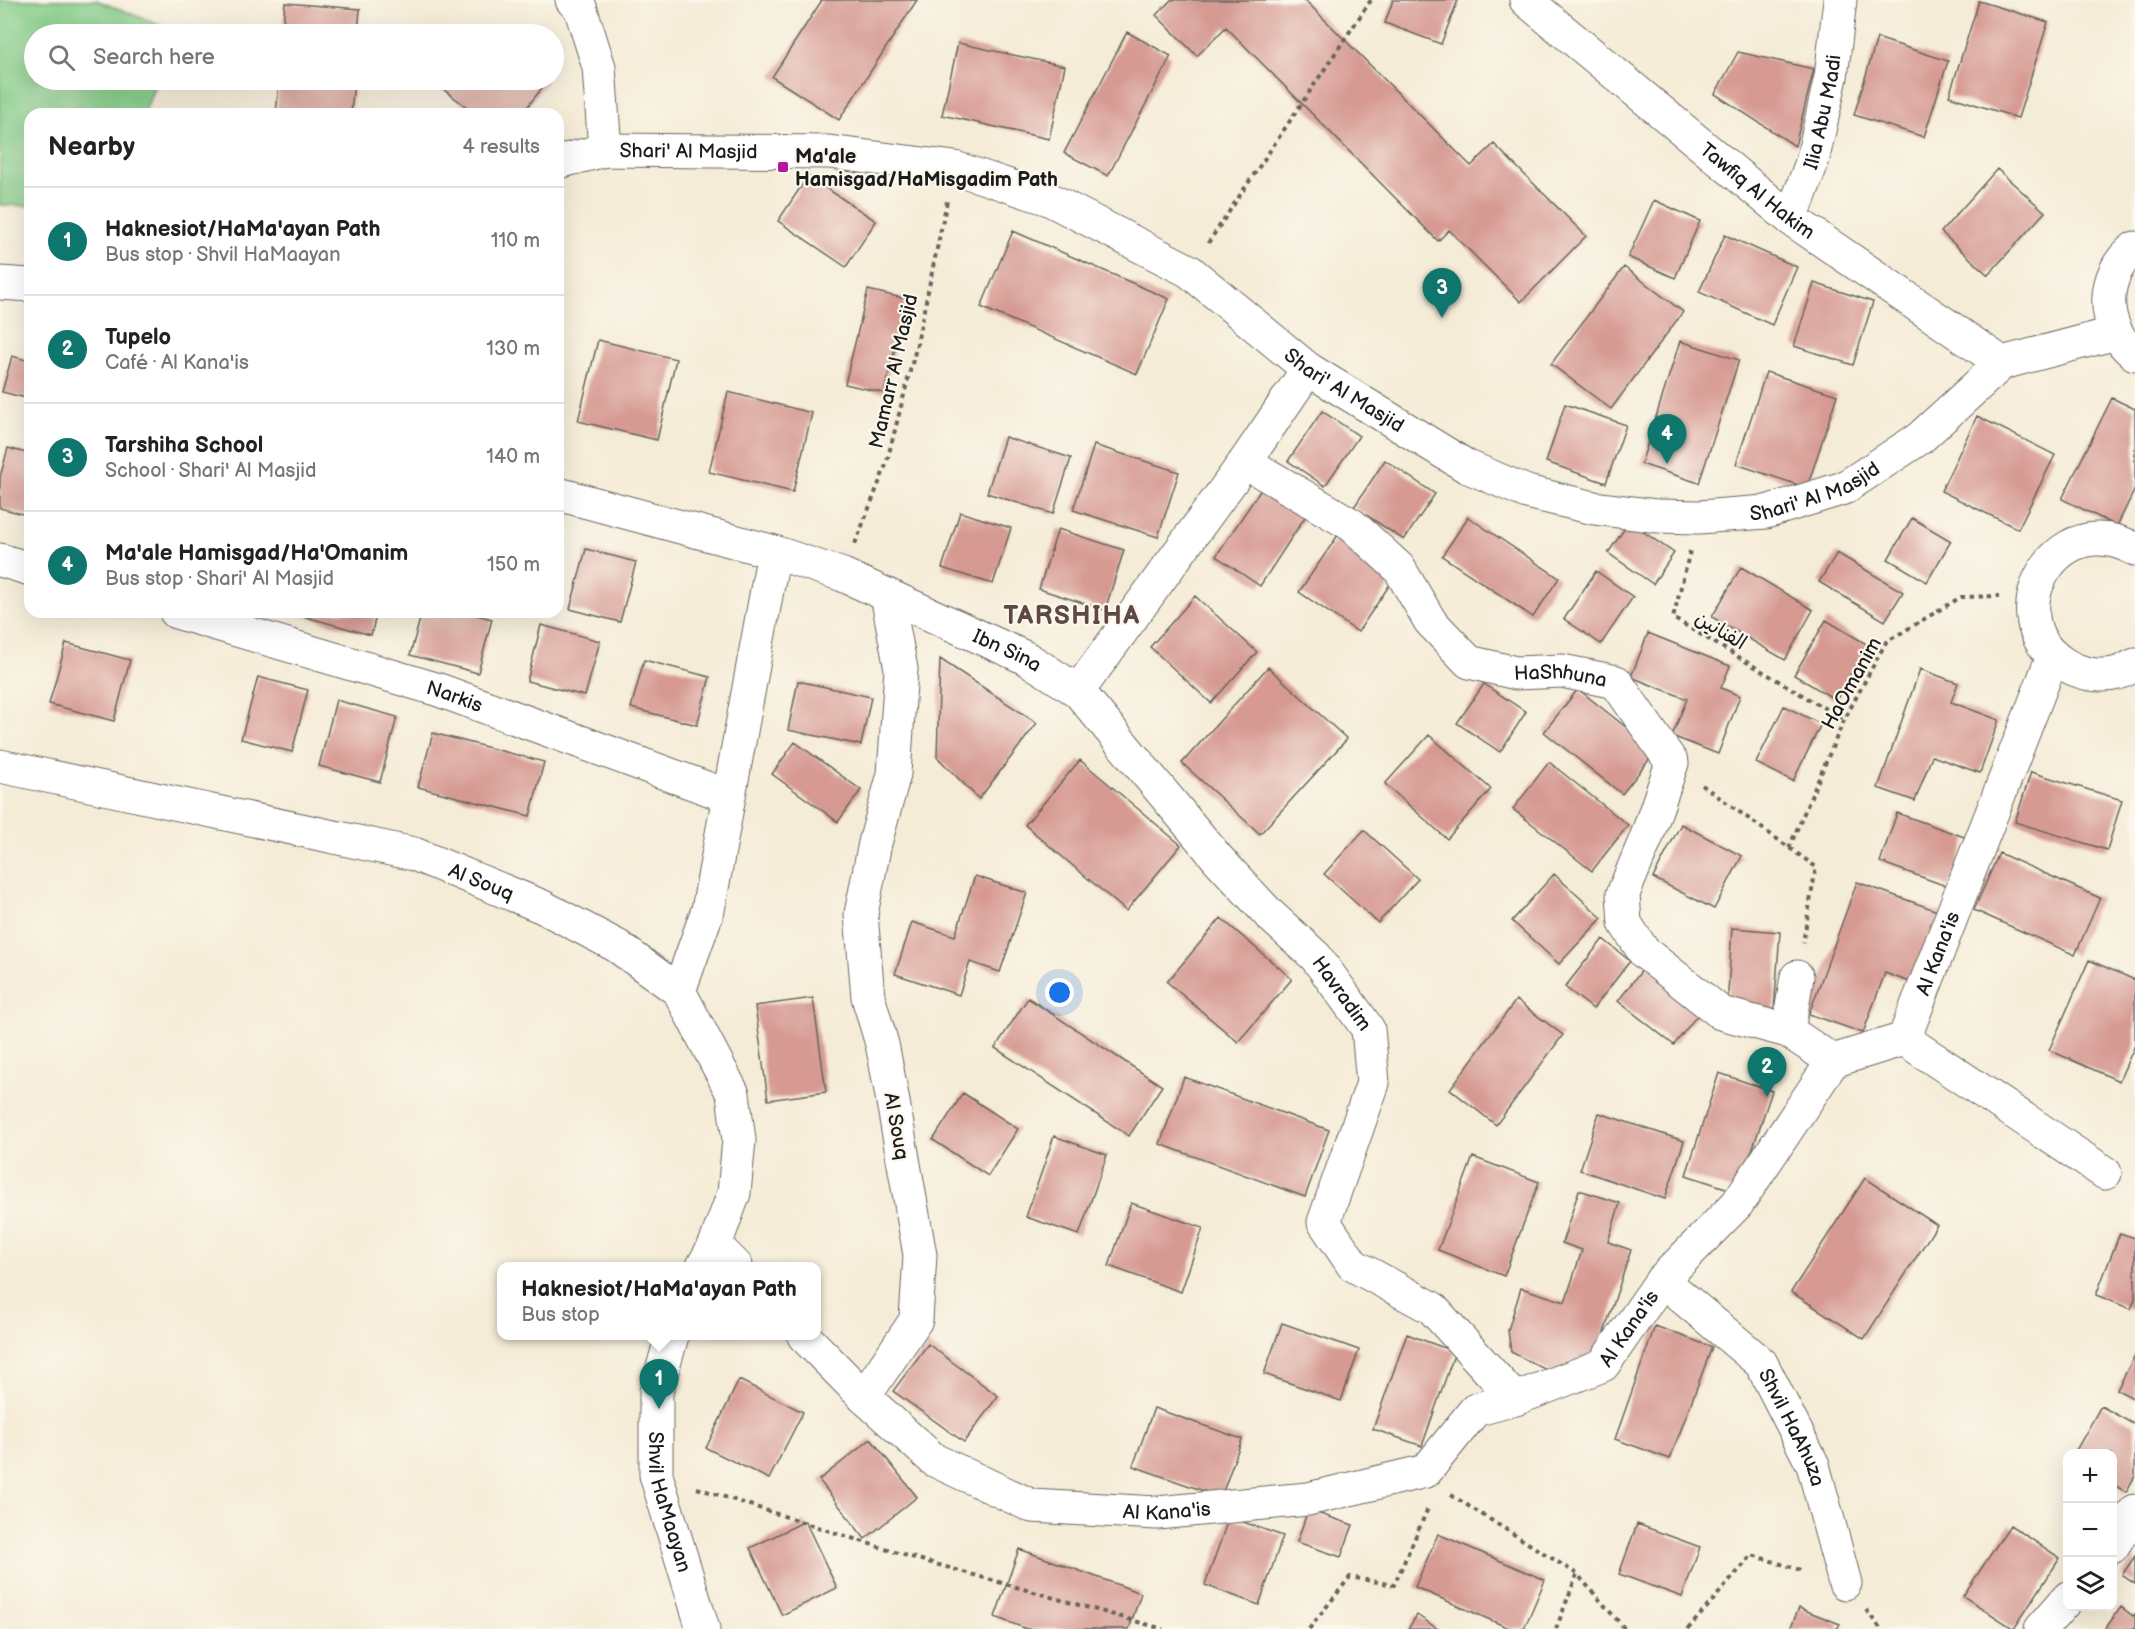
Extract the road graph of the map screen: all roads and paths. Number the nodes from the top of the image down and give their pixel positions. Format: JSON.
{"nodes":[{"id":1,"x":572,"y":0,"type":"edge"},
{"id":2,"x":1371,"y":0,"type":"edge"},
{"id":3,"x":1526,"y":0,"type":"edge"},
{"id":4,"x":1840,"y":0,"type":"edge"},
{"id":5,"x":605,"y":150,"type":"junction"},
{"id":6,"x":564,"y":160,"type":"edge"},
{"id":7,"x":955,"y":168,"type":"junction"},
{"id":8,"x":1791,"y":219,"type":"junction"},
{"id":9,"x":2135,"y":248,"type":"edge"},
{"id":10,"x":1189,"y":271,"type":"junction"},
{"id":11,"x":0,"y":284,"type":"edge"},
{"id":12,"x":24,"y":285,"type":"edge"},
{"id":13,"x":2126,"y":344,"type":"edge"},
{"id":14,"x":2002,"y":363,"type":"junction"},
{"id":15,"x":1308,"y":369,"type":"junction"},
{"id":16,"x":1245,"y":462,"type":"junction"},
{"id":17,"x":564,"y":496,"type":"edge"},
{"id":18,"x":1699,"y":517,"type":"junction"},
{"id":19,"x":2135,"y":549,"type":"edge"},
{"id":20,"x":774,"y":552,"type":"junction"},
{"id":21,"x":0,"y":560,"type":"edge"},
{"id":22,"x":24,"y":567,"type":"edge"},
{"id":23,"x":843,"y":575,"type":"junction"},
{"id":24,"x":887,"y":595,"type":"junction"},
{"id":25,"x":2033,"y":596,"type":"junction"},
{"id":26,"x":197,"y":618,"type":"edge"},
{"id":27,"x":2053,"y":656,"type":"junction"},
{"id":28,"x":2135,"y":665,"type":"edge"},
{"id":29,"x":1078,"y":691,"type":"junction"},
{"id":30,"x":1845,"y":720,"type":"junction"},
{"id":31,"x":1672,"y":763,"type":"junction"},
{"id":32,"x":0,"y":766,"type":"edge"},
{"id":33,"x":728,"y":796,"type":"junction"},
{"id":34,"x":1790,"y":848,"type":"junction"},
{"id":35,"x":1797,"y":977,"type":"joint"},
{"id":36,"x":679,"y":992,"type":"junction"},
{"id":37,"x":1788,"y":1031,"type":"junction"},
{"id":38,"x":1904,"y":1039,"type":"junction"},
{"id":39,"x":1833,"y":1061,"type":"junction"},
{"id":40,"x":2105,"y":1173,"type":"dead end"},
{"id":41,"x":718,"y":1259,"type":"edge"},
{"id":42,"x":1662,"y":1280,"type":"junction"},
{"id":43,"x":671,"y":1340,"type":"edge"},
{"id":44,"x":809,"y":1340,"type":"edge"},
{"id":45,"x":864,"y":1397,"type":"junction"},
{"id":46,"x":1515,"y":1399,"type":"junction"},
{"id":47,"x":656,"y":1475,"type":"junction"},
{"id":48,"x":1432,"y":1479,"type":"junction"},
{"id":49,"x":2135,"y":1511,"type":"edge"},
{"id":50,"x":2117,"y":1539,"type":"edge"},
{"id":51,"x":1577,"y":1574,"type":"junction"},
{"id":52,"x":1845,"y":1583,"type":"joint"},
{"id":53,"x":2063,"y":1603,"type":"edge"},
{"id":54,"x":703,"y":1629,"type":"edge"},
{"id":55,"x":1163,"y":1629,"type":"edge"},
{"id":56,"x":1309,"y":1629,"type":"edge"},
{"id":57,"x":1556,"y":1629,"type":"edge"},
{"id":58,"x":1625,"y":1629,"type":"edge"},
{"id":59,"x":1688,"y":1629,"type":"edge"},
{"id":60,"x":2041,"y":1629,"type":"edge"}],
"edges":[{"from":1,"to":5,"type":"street"},
{"from":2,"to":10,"type":"path"},
{"from":3,"to":8,"type":"street","name":"Tawfiq Al Hakim"},
{"from":4,"to":8,"type":"street","name":"Ilia Abu Madi"},
{"from":5,"to":6,"type":"street","name":"Shari' Al Masjid"},
{"from":5,"to":7,"type":"street","name":"Shari' Al Masjid"},
{"from":7,"to":10,"type":"street","name":"Shari' Al Masjid"},
{"from":7,"to":23,"type":"path","name":"Mamarr Al Masjid"},
{"from":8,"to":14,"type":"street","name":"Tawfiq Al Hakim"},
{"from":9,"to":13,"type":"street"},
{"from":10,"to":15,"type":"street","name":"Shari' Al Masjid"},
{"from":11,"to":12,"type":"street"},
{"from":13,"to":14,"type":"street","name":"Shari' Al Masjid"},
{"from":14,"to":18,"type":"street","name":"Shari' Al Masjid"},
{"from":15,"to":16,"type":"street"},
{"from":15,"to":18,"type":"street","name":"Shari' Al Masjid"},
{"from":16,"to":29,"type":"street"},
{"from":16,"to":31,"type":"street","name":"HaShhuna"},
{"from":17,"to":20,"type":"street","name":"Ibn Sina"},
{"from":18,"to":30,"type":"path","name":"الفنانين"},
{"from":19,"to":25,"type":"street"},
{"from":20,"to":23,"type":"street","name":"Ibn Sina"},
{"from":20,"to":33,"type":"street"},
{"from":21,"to":22,"type":"street"},
{"from":23,"to":24,"type":"street","name":"Ibn Sina"},
{"from":24,"to":29,"type":"street","name":"Ibn Sina"},
{"from":24,"to":45,"type":"street","name":"Al Souq"},
{"from":25,"to":27,"type":"street"},
{"from":25,"to":30,"type":"path","name":"HaOmanim"},
{"from":26,"to":33,"type":"street","name":"Narkis"},
{"from":27,"to":28,"type":"street"},
{"from":27,"to":38,"type":"street","name":"Al Kana'is"},
{"from":29,"to":46,"type":"street","name":"Havradim"},
{"from":30,"to":34,"type":"path","name":"HaOmanim"},
{"from":31,"to":34,"type":"path"},
{"from":31,"to":37,"type":"street"},
{"from":32,"to":36,"type":"street","name":"Al Souq"},
{"from":33,"to":36,"type":"street"},
{"from":34,"to":35,"type":"path"},
{"from":35,"to":37,"type":"street"},
{"from":36,"to":41,"type":"street","name":"Al Souq"},
{"from":37,"to":39,"type":"street"},
{"from":38,"to":39,"type":"street"},
{"from":38,"to":40,"type":"street"},
{"from":39,"to":42,"type":"street","name":"Al Kana'is"},
{"from":42,"to":46,"type":"street","name":"Al Kana'is"},
{"from":42,"to":52,"type":"street","name":"Shvil HaAhuza"},
{"from":43,"to":47,"type":"street","name":"Shvil HaMaayan"},
{"from":44,"to":45,"type":"street","name":"Al Kana'is"},
{"from":45,"to":48,"type":"street","name":"Al Kana'is"},
{"from":46,"to":48,"type":"street","name":"Al Kana'is"},
{"from":47,"to":54,"type":"street","name":"Shvil HaMaayan"},
{"from":47,"to":55,"type":"path"},
{"from":48,"to":51,"type":"path"},
{"from":48,"to":56,"type":"path"},
{"from":49,"to":50,"type":"street"},
{"from":51,"to":57,"type":"path"},
{"from":51,"to":58,"type":"path"},
{"from":52,"to":59,"type":"path"},
{"from":53,"to":60,"type":"street"}]}
